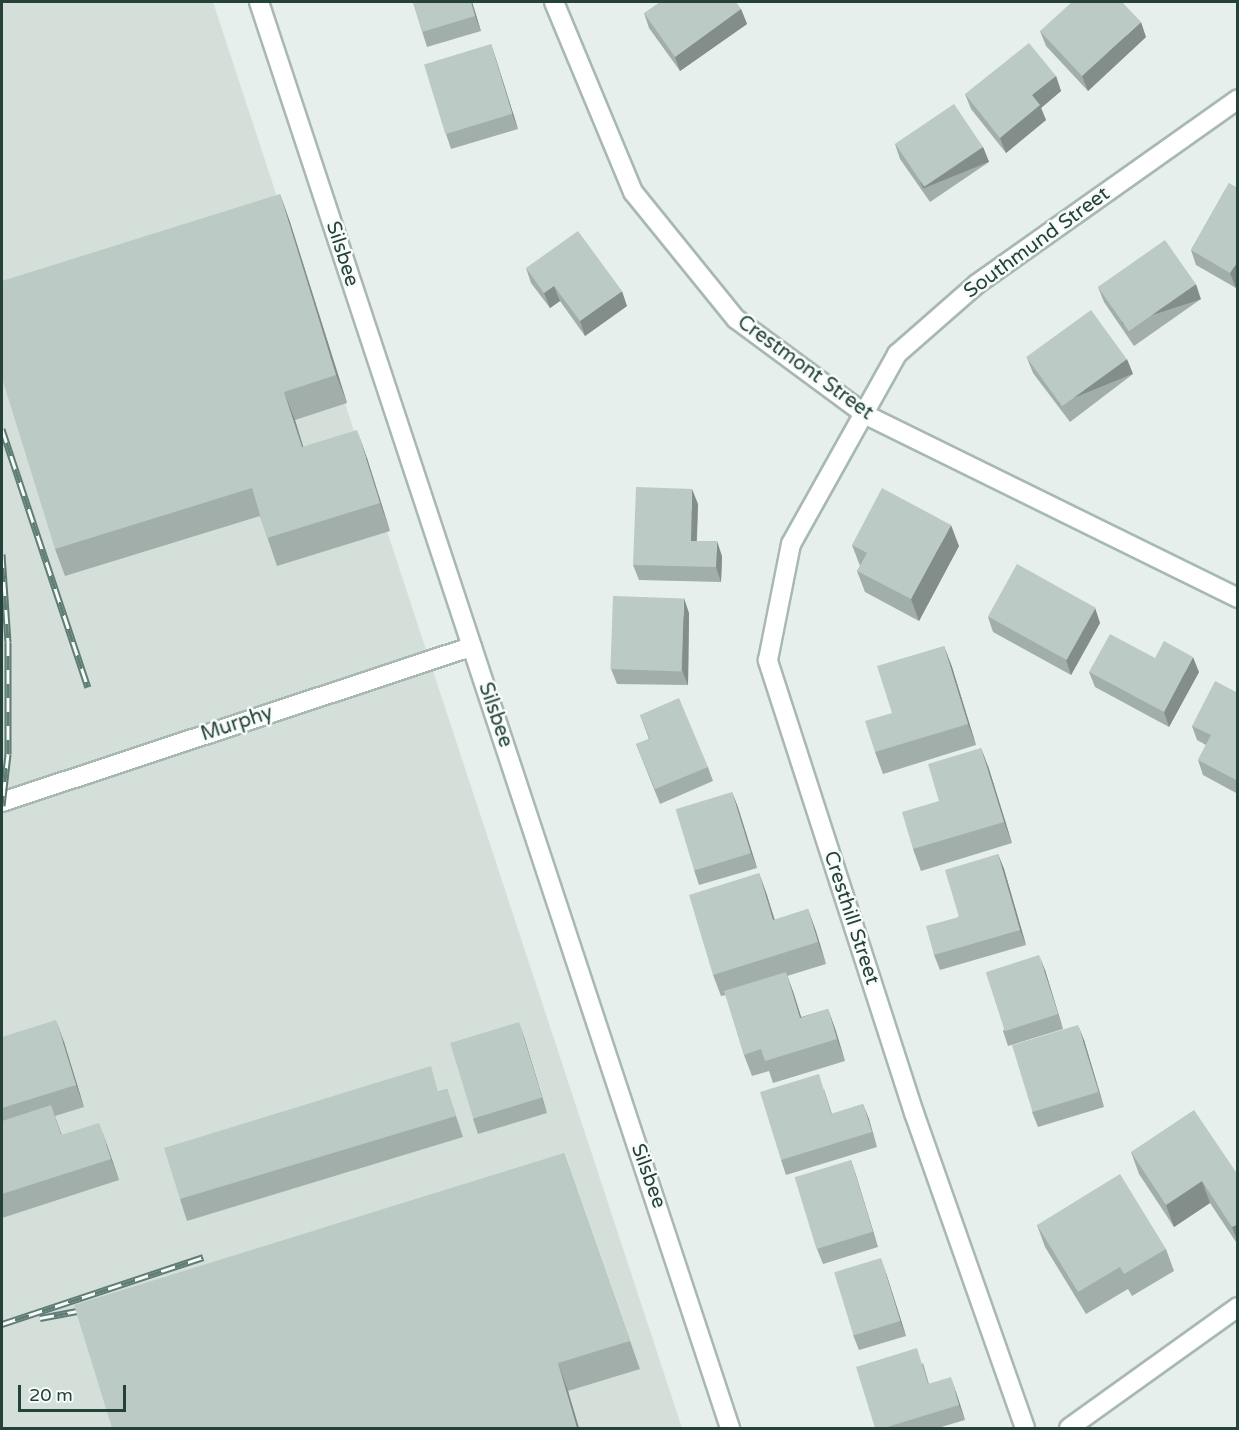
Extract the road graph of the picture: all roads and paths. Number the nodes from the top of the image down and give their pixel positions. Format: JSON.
{"nodes":[{"id":1,"x":259,"y":2,"type":"edge"},
{"id":2,"x":554,"y":2,"type":"edge"},
{"id":3,"x":1238,"y":99,"type":"edge"},
{"id":4,"x":866,"y":415,"type":"junction"},
{"id":5,"x":1238,"y":598,"type":"edge"},
{"id":6,"x":472,"y":647,"type":"junction"},
{"id":7,"x":2,"y":802,"type":"edge"},
{"id":8,"x":1238,"y":1307,"type":"edge"},
{"id":9,"x":730,"y":1428,"type":"edge"},
{"id":10,"x":1025,"y":1428,"type":"edge"},
{"id":11,"x":1069,"y":1428,"type":"edge"}],
"edges":[{"from":1,"to":6,"type":"street","name":"Silsbee"},
{"from":2,"to":4,"type":"street","name":"Crestmont Street"},
{"from":3,"to":4,"type":"street","name":"Southmund Street"},
{"from":4,"to":5,"type":"street","name":"Crestmont Street"},
{"from":4,"to":10,"type":"street","name":"Cresthill Street"},
{"from":6,"to":7,"type":"street","name":"Murphy"},
{"from":6,"to":9,"type":"street","name":"Silsbee"},
{"from":8,"to":11,"type":"street"}]}
